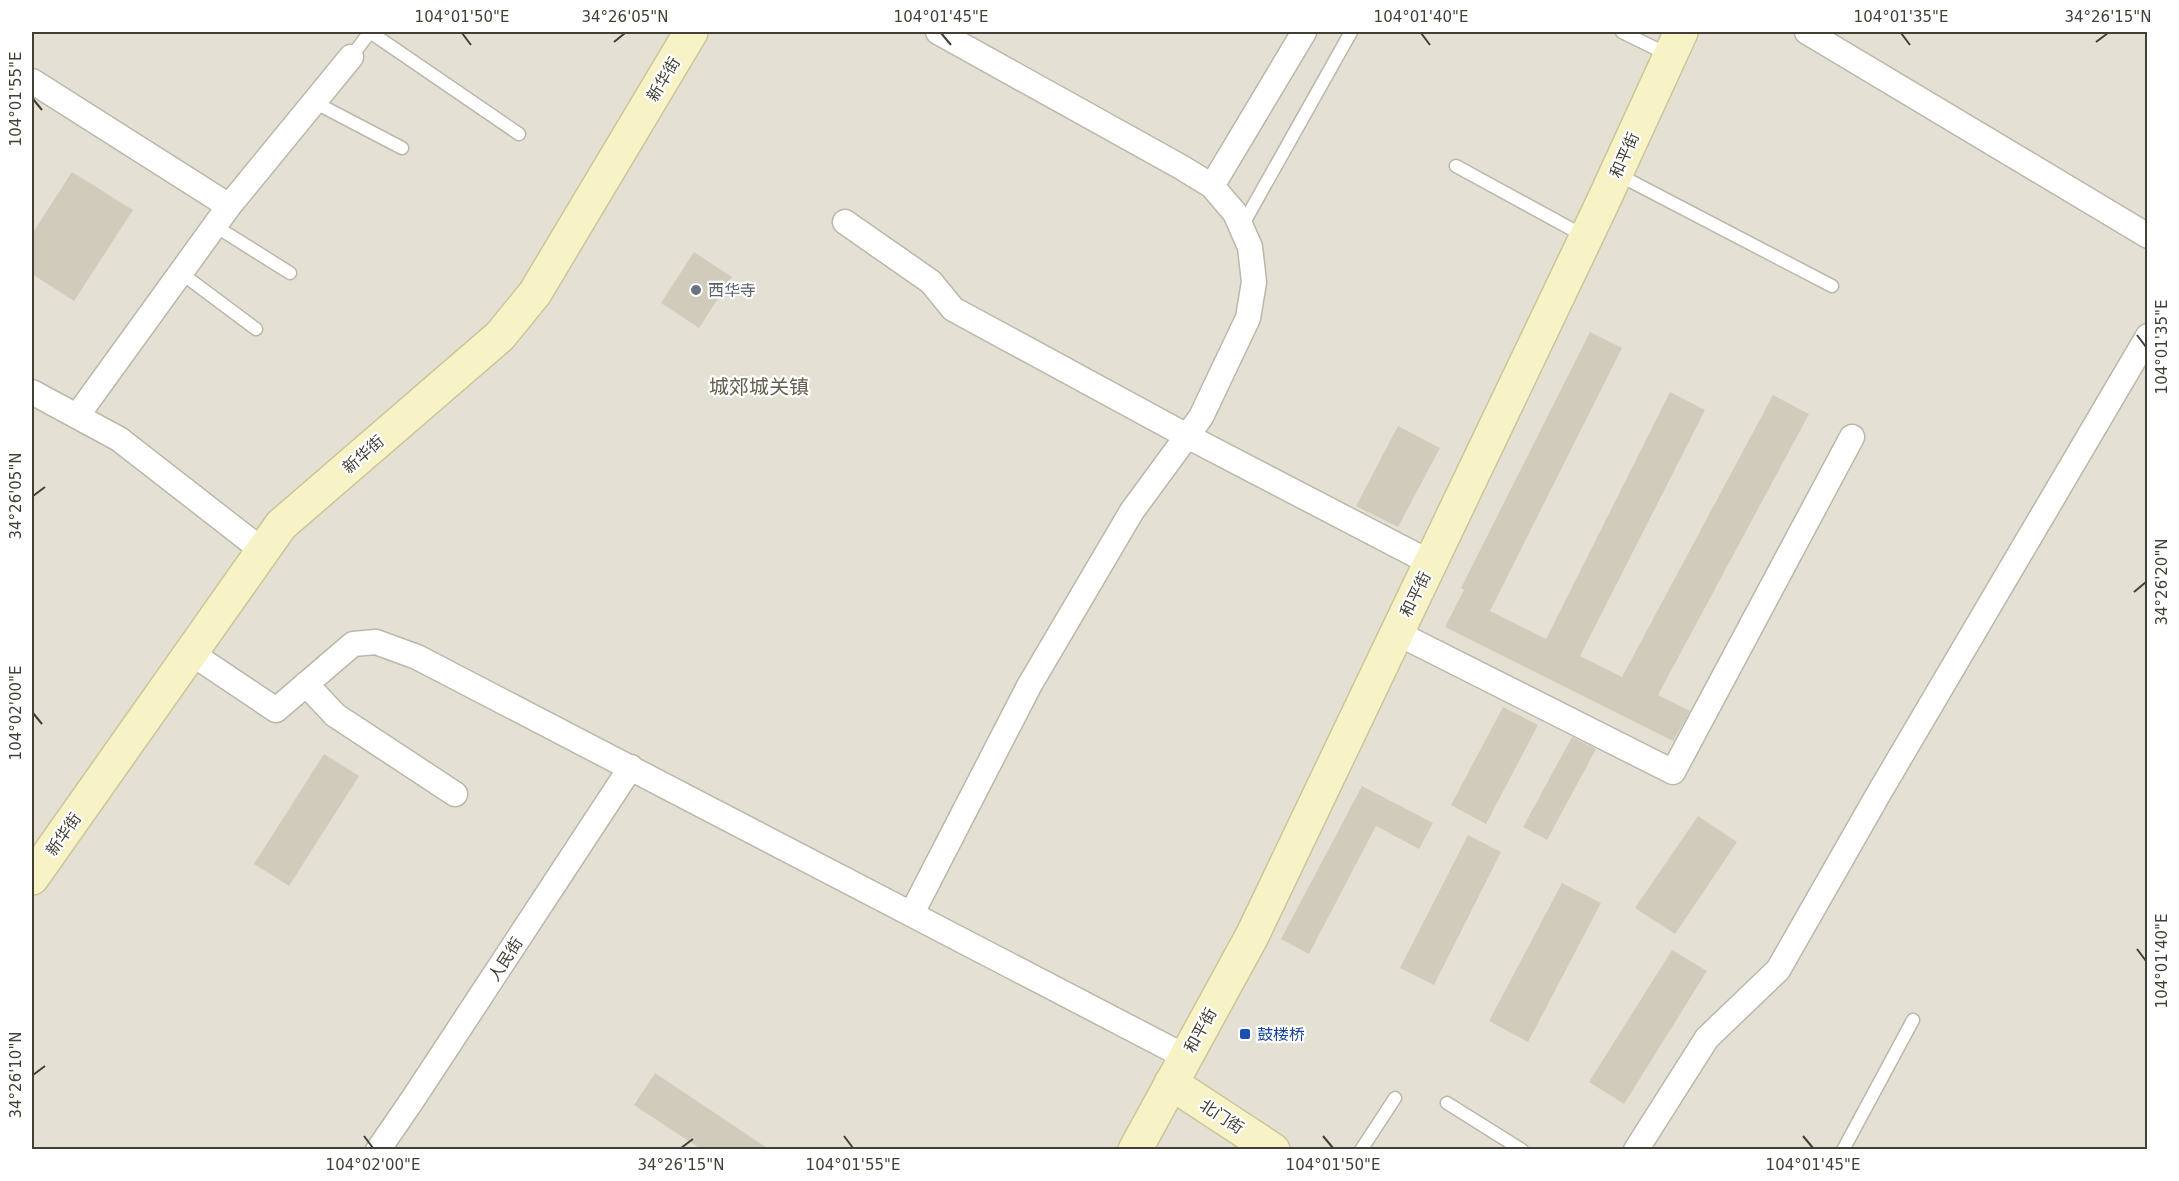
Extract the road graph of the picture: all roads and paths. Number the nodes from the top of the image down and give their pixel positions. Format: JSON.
{"nodes":[{"id":1,"x":691,"y":32,"type":"edge"},
{"id":2,"x":938,"y":32,"type":"edge"},
{"id":3,"x":1304,"y":32,"type":"edge"},
{"id":4,"x":1351,"y":32,"type":"edge"},
{"id":5,"x":1622,"y":32,"type":"edge"},
{"id":6,"x":1807,"y":32,"type":"edge"},
{"id":7,"x":1675,"y":44,"type":"edge"},
{"id":8,"x":351,"y":57,"type":"joint"},
{"id":9,"x":32,"y":81,"type":"edge"},
{"id":10,"x":314,"y":102,"type":"junction"},
{"id":11,"x":519,"y":135,"type":"dead end"},
{"id":12,"x":402,"y":148,"type":"dead end"},
{"id":13,"x":1456,"y":166,"type":"dead end"},
{"id":14,"x":1616,"y":173,"type":"junction"},
{"id":15,"x":1212,"y":186,"type":"junction"},
{"id":16,"x":229,"y":206,"type":"junction"},
{"id":17,"x":845,"y":222,"type":"dead end"},
{"id":18,"x":214,"y":226,"type":"junction"},
{"id":19,"x":1241,"y":227,"type":"junction"},
{"id":20,"x":1587,"y":237,"type":"junction"},
{"id":21,"x":2148,"y":237,"type":"edge"},
{"id":22,"x":181,"y":273,"type":"junction"},
{"id":23,"x":290,"y":273,"type":"dead end"},
{"id":24,"x":1832,"y":286,"type":"dead end"},
{"id":25,"x":256,"y":329,"type":"dead end"},
{"id":26,"x":2148,"y":336,"type":"edge"},
{"id":27,"x":32,"y":392,"type":"edge"},
{"id":28,"x":77,"y":416,"type":"junction"},
{"id":29,"x":1187,"y":436,"type":"junction"},
{"id":30,"x":1852,"y":437,"type":"dead end"},
{"id":31,"x":263,"y":551,"type":"junction"},
{"id":32,"x":1431,"y":562,"type":"junction"},
{"id":33,"x":1397,"y":633,"type":"junction"},
{"id":34,"x":191,"y":653,"type":"junction"},
{"id":35,"x":306,"y":684,"type":"junction"},
{"id":36,"x":632,"y":767,"type":"junction"},
{"id":37,"x":455,"y":795,"type":"dead end"},
{"id":38,"x":32,"y":878,"type":"edge"},
{"id":39,"x":912,"y":913,"type":"junction"},
{"id":40,"x":1913,"y":1020,"type":"dead end"},
{"id":41,"x":1178,"y":1070,"type":"junction"},
{"id":42,"x":1395,"y":1098,"type":"dead end"},
{"id":43,"x":1447,"y":1102,"type":"dead end"},
{"id":44,"x":378,"y":1149,"type":"edge"},
{"id":45,"x":1135,"y":1149,"type":"edge"},
{"id":46,"x":1273,"y":1149,"type":"edge"},
{"id":47,"x":1361,"y":1149,"type":"edge"},
{"id":48,"x":1522,"y":1149,"type":"edge"},
{"id":49,"x":1636,"y":1149,"type":"edge"},
{"id":50,"x":1843,"y":1149,"type":"edge"}],
"edges":[{"from":1,"to":31,"type":"street","name":"新华街"},
{"from":2,"to":15,"type":"street"},
{"from":3,"to":15,"type":"street"},
{"from":4,"to":19,"type":"lane"},
{"from":5,"to":7,"type":"lane"},
{"from":6,"to":21,"type":"street"},
{"from":7,"to":14,"type":"street","name":"和平街"},
{"from":8,"to":10,"type":"street"},
{"from":8,"to":11,"type":"lane"},
{"from":9,"to":16,"type":"street"},
{"from":10,"to":12,"type":"lane"},
{"from":10,"to":16,"type":"street"},
{"from":13,"to":20,"type":"lane"},
{"from":14,"to":20,"type":"street","name":"和平街"},
{"from":14,"to":24,"type":"lane"},
{"from":15,"to":19,"type":"street"},
{"from":16,"to":18,"type":"street"},
{"from":17,"to":29,"type":"street"},
{"from":18,"to":22,"type":"street"},
{"from":18,"to":23,"type":"lane"},
{"from":19,"to":29,"type":"street"},
{"from":20,"to":32,"type":"street","name":"和平街"},
{"from":22,"to":25,"type":"lane"},
{"from":22,"to":28,"type":"street"},
{"from":26,"to":49,"type":"street"},
{"from":27,"to":28,"type":"street"},
{"from":28,"to":31,"type":"street"},
{"from":29,"to":32,"type":"street"},
{"from":29,"to":39,"type":"street"},
{"from":30,"to":33,"type":"street"},
{"from":31,"to":34,"type":"street","name":"新华街"},
{"from":32,"to":33,"type":"street","name":"和平街"},
{"from":33,"to":41,"type":"street","name":"和平街"},
{"from":34,"to":35,"type":"street"},
{"from":34,"to":38,"type":"street","name":"新华街"},
{"from":35,"to":36,"type":"street"},
{"from":35,"to":37,"type":"street"},
{"from":36,"to":39,"type":"street"},
{"from":36,"to":44,"type":"street","name":"人民街"},
{"from":39,"to":41,"type":"street"},
{"from":40,"to":50,"type":"lane"},
{"from":41,"to":45,"type":"street","name":"和平街"},
{"from":41,"to":46,"type":"street","name":"北门街"},
{"from":42,"to":47,"type":"lane"},
{"from":43,"to":48,"type":"lane"}]}
